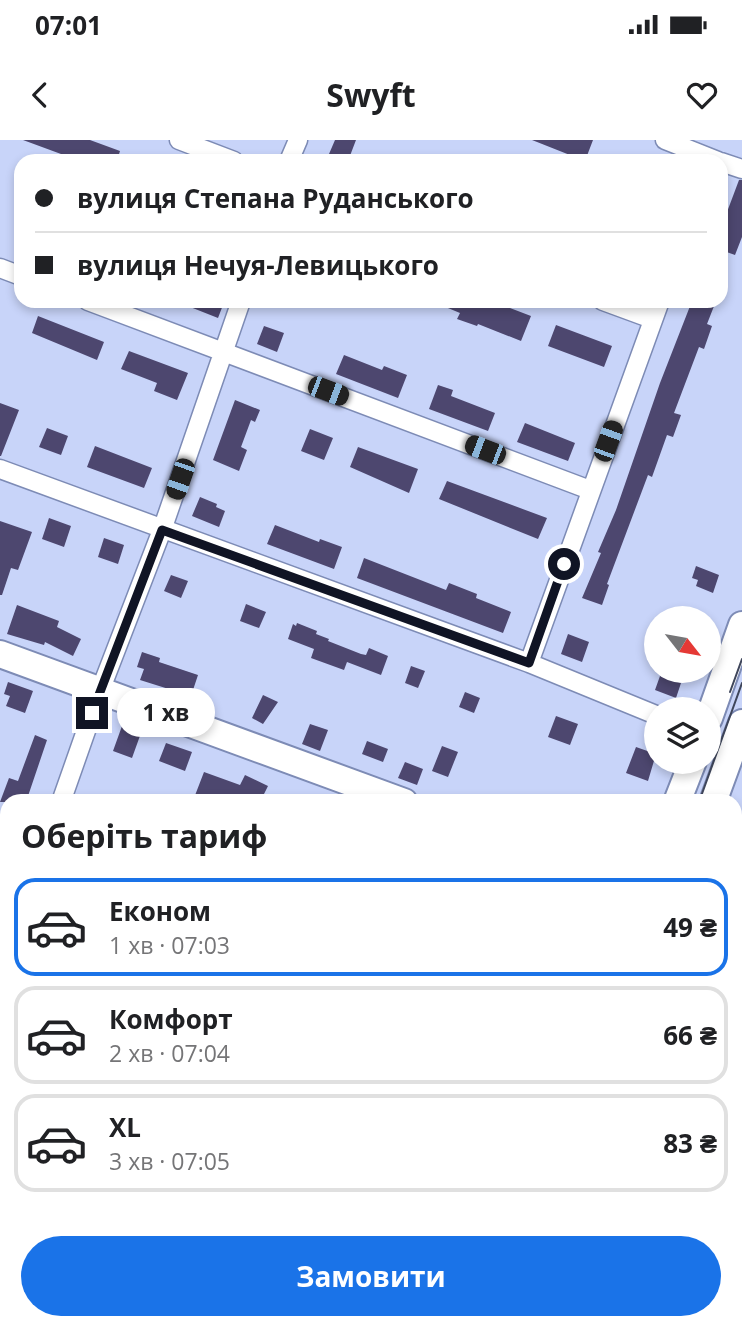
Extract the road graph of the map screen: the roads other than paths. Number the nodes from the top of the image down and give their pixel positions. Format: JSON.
{"nodes":[{"id":1,"x":180,"y":140,"type":"edge"},
{"id":2,"x":665,"y":140,"type":"edge"},
{"id":3,"x":216,"y":154,"type":"edge"},
{"id":4,"x":700,"y":154,"type":"edge"},
{"id":5,"x":107,"y":308,"type":"edge"},
{"id":6,"x":239,"y":308,"type":"edge"},
{"id":7,"x":621,"y":308,"type":"edge"},
{"id":8,"x":657,"y":308,"type":"edge"},
{"id":9,"x":652,"y":320,"type":"junction"},
{"id":10,"x":224,"y":351,"type":"junction"},
{"id":11,"x":0,"y":469,"type":"edge"},
{"id":12,"x":590,"y":490,"type":"junction"},
{"id":13,"x":162,"y":530,"type":"junction"},
{"id":14,"x":742,"y":625,"type":"edge"},
{"id":15,"x":0,"y":654,"type":"edge"},
{"id":16,"x":529,"y":663,"type":"junction"},
{"id":17,"x":100,"y":691,"type":"junction"},
{"id":18,"x":716,"y":697,"type":"edge"},
{"id":19,"x":644,"y":710,"type":"edge"},
{"id":20,"x":742,"y":723,"type":"edge"},
{"id":21,"x":688,"y":774,"type":"edge"},
{"id":22,"x":64,"y":794,"type":"edge"},
{"id":23,"x":382,"y":794,"type":"edge"},
{"id":24,"x":680,"y":794,"type":"edge"},
{"id":25,"x":716,"y":794,"type":"edge"}],
"edges":[{"from":1,"to":3,"type":"street"},
{"from":2,"to":4,"type":"street"},
{"from":5,"to":10,"type":"street"},
{"from":6,"to":10,"type":"street"},
{"from":7,"to":9,"type":"street"},
{"from":8,"to":9,"type":"street"},
{"from":9,"to":12,"type":"street"},
{"from":10,"to":12,"type":"street"},
{"from":10,"to":13,"type":"street"},
{"from":11,"to":13,"type":"street"},
{"from":12,"to":16,"type":"street"},
{"from":13,"to":16,"type":"street"},
{"from":13,"to":17,"type":"street"},
{"from":14,"to":18,"type":"street"},
{"from":15,"to":17,"type":"street"},
{"from":16,"to":19,"type":"street"},
{"from":17,"to":22,"type":"street"},
{"from":17,"to":23,"type":"street"},
{"from":20,"to":25,"type":"street"},
{"from":21,"to":24,"type":"street"}]}
